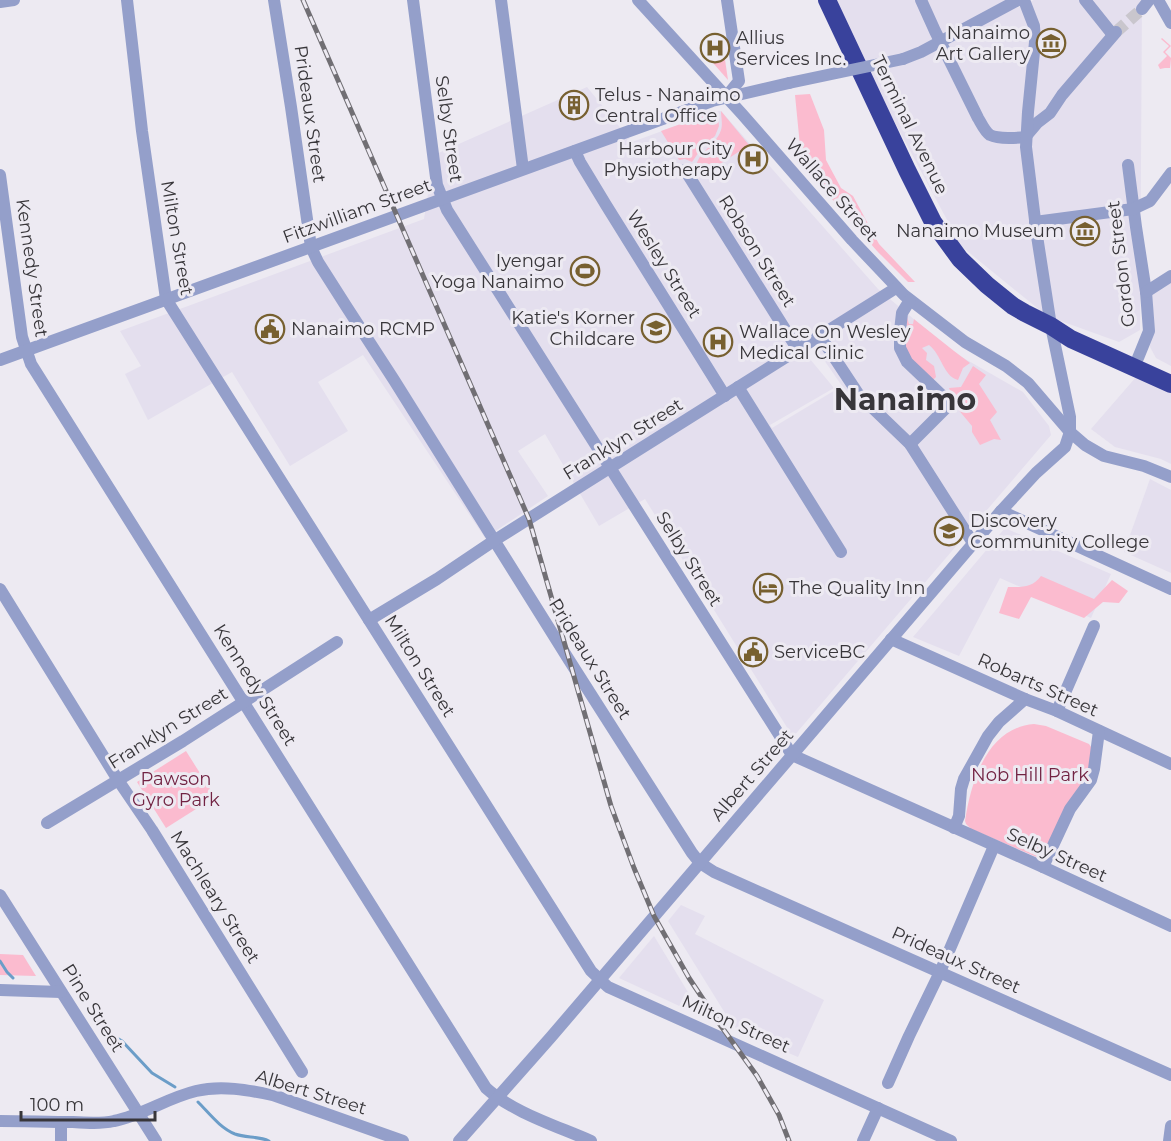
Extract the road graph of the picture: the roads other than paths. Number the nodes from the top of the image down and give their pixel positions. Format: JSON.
{"nodes":[{"id":1,"x":14,"y":0,"type":"edge"},
{"id":2,"x":127,"y":0,"type":"edge"},
{"id":3,"x":274,"y":0,"type":"edge"},
{"id":4,"x":413,"y":0,"type":"edge"},
{"id":5,"x":501,"y":0,"type":"edge"},
{"id":6,"x":638,"y":0,"type":"edge"},
{"id":7,"x":727,"y":0,"type":"edge"},
{"id":8,"x":827,"y":0,"type":"edge"},
{"id":9,"x":921,"y":0,"type":"edge"},
{"id":10,"x":1018,"y":0,"type":"edge"},
{"id":11,"x":1024,"y":0,"type":"edge"},
{"id":12,"x":1085,"y":0,"type":"edge"},
{"id":13,"x":1158,"y":0,"type":"edge"},
{"id":14,"x":0,"y":2,"type":"edge"},
{"id":15,"x":1171,"y":23,"type":"edge"},
{"id":16,"x":941,"y":42,"type":"junction"},
{"id":17,"x":726,"y":98,"type":"junction"},
{"id":18,"x":1026,"y":136,"type":"junction"},
{"id":19,"x":575,"y":151,"type":"junction"},
{"id":20,"x":1128,"y":165,"type":"dead end"},
{"id":21,"x":523,"y":169,"type":"junction"},
{"id":22,"x":685,"y":170,"type":"dead end"},
{"id":23,"x":1171,"y":173,"type":"edge"},
{"id":24,"x":0,"y":175,"type":"edge"},
{"id":25,"x":442,"y":199,"type":"junction"},
{"id":26,"x":1133,"y":209,"type":"junction"},
{"id":27,"x":1035,"y":222,"type":"junction"},
{"id":28,"x":311,"y":247,"type":"junction"},
{"id":29,"x":1171,"y":276,"type":"edge"},
{"id":30,"x":896,"y":288,"type":"junction"},
{"id":31,"x":1146,"y":292,"type":"junction"},
{"id":32,"x":166,"y":299,"type":"junction"},
{"id":33,"x":910,"y":300,"type":"junction"},
{"id":34,"x":1051,"y":326,"type":"junction"},
{"id":35,"x":820,"y":336,"type":"junction"},
{"id":36,"x":26,"y":350,"type":"junction"},
{"id":37,"x":798,"y":350,"type":"junction"},
{"id":38,"x":1138,"y":358,"type":"junction"},
{"id":39,"x":0,"y":360,"type":"edge"},
{"id":40,"x":1171,"y":372,"type":"edge"},
{"id":41,"x":1171,"y":384,"type":"edge"},
{"id":42,"x":738,"y":387,"type":"junction"},
{"id":43,"x":1064,"y":387,"type":"junction"},
{"id":44,"x":726,"y":396,"type":"junction"},
{"id":45,"x":1042,"y":398,"type":"junction"},
{"id":46,"x":1070,"y":432,"type":"junction"},
{"id":47,"x":910,"y":444,"type":"junction"},
{"id":48,"x":610,"y":468,"type":"junction"},
{"id":49,"x":1171,"y":477,"type":"edge"},
{"id":50,"x":1001,"y":511,"type":"junction"},
{"id":51,"x":495,"y":540,"type":"junction"},
{"id":52,"x":973,"y":543,"type":"junction"},
{"id":53,"x":841,"y":552,"type":"dead end"},
{"id":54,"x":0,"y":589,"type":"edge"},
{"id":55,"x":1171,"y":589,"type":"edge"},
{"id":56,"x":369,"y":620,"type":"junction"},
{"id":57,"x":1094,"y":626,"type":"dead end"},
{"id":58,"x":891,"y":639,"type":"junction"},
{"id":59,"x":337,"y":642,"type":"dead end"},
{"id":60,"x":1024,"y":699,"type":"junction"},
{"id":61,"x":244,"y":701,"type":"junction"},
{"id":62,"x":1056,"y":711,"type":"junction"},
{"id":63,"x":1098,"y":731,"type":"junction"},
{"id":64,"x":792,"y":755,"type":"junction"},
{"id":65,"x":1171,"y":764,"type":"edge"},
{"id":66,"x":118,"y":780,"type":"junction"},
{"id":67,"x":47,"y":823,"type":"dead end"},
{"id":68,"x":954,"y":828,"type":"junction"},
{"id":69,"x":994,"y":846,"type":"junction"},
{"id":70,"x":700,"y":863,"type":"junction"},
{"id":71,"x":1043,"y":867,"type":"junction"},
{"id":72,"x":0,"y":895,"type":"edge"},
{"id":73,"x":1171,"y":926,"type":"edge"},
{"id":74,"x":940,"y":972,"type":"junction"},
{"id":75,"x":600,"y":979,"type":"junction"},
{"id":76,"x":0,"y":990,"type":"edge"},
{"id":77,"x":61,"y":992,"type":"junction"},
{"id":78,"x":302,"y":1072,"type":"dead end"},
{"id":79,"x":1171,"y":1075,"type":"edge"},
{"id":80,"x":888,"y":1083,"type":"dead end"},
{"id":81,"x":497,"y":1098,"type":"junction"},
{"id":82,"x":878,"y":1108,"type":"junction"},
{"id":83,"x":138,"y":1114,"type":"junction"},
{"id":84,"x":0,"y":1121,"type":"edge"},
{"id":85,"x":61,"y":1122,"type":"junction"},
{"id":86,"x":1171,"y":1126,"type":"edge"},
{"id":87,"x":61,"y":1141,"type":"edge"},
{"id":88,"x":156,"y":1141,"type":"edge"},
{"id":89,"x":403,"y":1141,"type":"edge"},
{"id":90,"x":459,"y":1141,"type":"edge"},
{"id":91,"x":591,"y":1141,"type":"edge"},
{"id":92,"x":863,"y":1141,"type":"edge"},
{"id":93,"x":951,"y":1141,"type":"edge"},
{"id":94,"x":1169,"y":1141,"type":"edge"}],
"edges":[{"from":1,"to":14,"type":"street"},
{"from":2,"to":32,"type":"street","name":"Milton Street"},
{"from":3,"to":28,"type":"street","name":"Prideaux Street"},
{"from":4,"to":25,"type":"street","name":"Selby Street"},
{"from":5,"to":21,"type":"street"},
{"from":6,"to":17,"type":"street","name":"Wallace Street"},
{"from":7,"to":17,"type":"street"},
{"from":8,"to":34,"type":"highway","name":"Terminal Avenue"},
{"from":9,"to":16,"type":"street"},
{"from":10,"to":16,"type":"street","name":"Fitzwilliam Street"},
{"from":11,"to":18,"type":"street"},
{"from":12,"to":18,"type":"street"},
{"from":13,"to":15,"type":"street"},
{"from":16,"to":17,"type":"street","name":"Fitzwilliam Street","bridge":true},
{"from":16,"to":18,"type":"street"},
{"from":17,"to":19,"type":"street","name":"Fitzwilliam Street"},
{"from":17,"to":30,"type":"street","name":"Wallace Street"},
{"from":18,"to":27,"type":"street"},
{"from":19,"to":21,"type":"street","name":"Fitzwilliam Street"},
{"from":19,"to":44,"type":"street","name":"Wesley Street"},
{"from":20,"to":26,"type":"street","name":"Gordon Street"},
{"from":21,"to":25,"type":"street","name":"Fitzwilliam Street"},
{"from":22,"to":37,"type":"street","name":"Robson Street"},
{"from":23,"to":26,"type":"street"},
{"from":24,"to":36,"type":"street","name":"Kennedy Street"},
{"from":25,"to":28,"type":"street","name":"Fitzwilliam Street"},
{"from":25,"to":48,"type":"street","name":"Selby Street"},
{"from":26,"to":27,"type":"street"},
{"from":26,"to":31,"type":"street","name":"Gordon Street"},
{"from":27,"to":34,"type":"street"},
{"from":28,"to":32,"type":"street","name":"Fitzwilliam Street"},
{"from":28,"to":51,"type":"street","name":"Prideaux Street"},
{"from":29,"to":31,"type":"street"},
{"from":30,"to":33,"type":"street","name":"Wallace Street"},
{"from":30,"to":35,"type":"street","name":"Franklyn Street"},
{"from":31,"to":38,"type":"street","name":"Gordon Street"},
{"from":32,"to":36,"type":"street","name":"Fitzwilliam Street"},
{"from":32,"to":56,"type":"street","name":"Milton Street"},
{"from":33,"to":45,"type":"street","name":"Wallace Street"},
{"from":33,"to":47,"type":"street"},
{"from":34,"to":38,"type":"highway","name":"Terminal Avenue"},
{"from":34,"to":41,"type":"highway","name":"Terminal Avenue"},
{"from":34,"to":43,"type":"street"},
{"from":35,"to":37,"type":"street","name":"Franklyn Street"},
{"from":35,"to":47,"type":"street"},
{"from":36,"to":39,"type":"street","name":"Fitzwilliam Street"},
{"from":36,"to":61,"type":"street","name":"Kennedy Street"},
{"from":37,"to":42,"type":"street","name":"Franklyn Street"},
{"from":38,"to":40,"type":"highway","name":"Terminal Avenue"},
{"from":42,"to":44,"type":"street","name":"Franklyn Street"},
{"from":42,"to":53,"type":"street"},
{"from":43,"to":45,"type":"street"},
{"from":43,"to":46,"type":"street"},
{"from":44,"to":48,"type":"street","name":"Franklyn Street"},
{"from":45,"to":46,"type":"street","name":"Wallace Street"},
{"from":46,"to":49,"type":"street","name":"Wallace Street"},
{"from":46,"to":50,"type":"street","name":"Albert Street"},
{"from":47,"to":52,"type":"street"},
{"from":48,"to":51,"type":"street","name":"Franklyn Street"},
{"from":48,"to":64,"type":"street","name":"Selby Street"},
{"from":50,"to":52,"type":"street","name":"Albert Street"},
{"from":50,"to":55,"type":"street"},
{"from":51,"to":56,"type":"street","name":"Franklyn Street"},
{"from":51,"to":70,"type":"street","name":"Prideaux Street"},
{"from":52,"to":58,"type":"street","name":"Albert Street"},
{"from":54,"to":66,"type":"street","name":"Machleary Street"},
{"from":56,"to":75,"type":"street","name":"Milton Street"},
{"from":57,"to":62,"type":"street"},
{"from":58,"to":60,"type":"street","name":"Robarts Street"},
{"from":58,"to":64,"type":"street","name":"Albert Street"},
{"from":59,"to":61,"type":"street","name":"Franklyn Street"},
{"from":60,"to":62,"type":"street","name":"Robarts Street"},
{"from":60,"to":68,"type":"street"},
{"from":61,"to":66,"type":"street","name":"Franklyn Street"},
{"from":61,"to":81,"type":"street","name":"Kennedy Street"},
{"from":62,"to":63,"type":"street","name":"Robarts Street"},
{"from":63,"to":65,"type":"street","name":"Robarts Street"},
{"from":63,"to":71,"type":"street"},
{"from":64,"to":68,"type":"street","name":"Selby Street"},
{"from":64,"to":70,"type":"street","name":"Albert Street"},
{"from":66,"to":67,"type":"street","name":"Franklyn Street"},
{"from":66,"to":78,"type":"street","name":"Machleary Street"},
{"from":68,"to":69,"type":"street","name":"Selby Street"},
{"from":69,"to":71,"type":"street","name":"Selby Street"},
{"from":69,"to":74,"type":"street"},
{"from":70,"to":74,"type":"street","name":"Prideaux Street"},
{"from":70,"to":75,"type":"street","name":"Albert Street"},
{"from":71,"to":73,"type":"street","name":"Selby Street"},
{"from":72,"to":77,"type":"street","name":"Pine Street"},
{"from":74,"to":79,"type":"street","name":"Prideaux Street"},
{"from":74,"to":80,"type":"street"},
{"from":75,"to":81,"type":"street","name":"Albert Street"},
{"from":75,"to":82,"type":"street","name":"Milton Street"},
{"from":76,"to":77,"type":"street"},
{"from":77,"to":83,"type":"street","name":"Pine Street"},
{"from":81,"to":90,"type":"street","name":"Albert Street"},
{"from":81,"to":91,"type":"street","name":"Kennedy Street"},
{"from":82,"to":92,"type":"street"},
{"from":82,"to":93,"type":"street","name":"Milton Street"},
{"from":83,"to":85,"type":"street","name":"Albert Street"},
{"from":83,"to":88,"type":"street","name":"Pine Street"},
{"from":83,"to":89,"type":"street","name":"Albert Street"},
{"from":84,"to":85,"type":"street","name":"Albert Street"},
{"from":85,"to":87,"type":"street"},
{"from":86,"to":94,"type":"street"}]}
